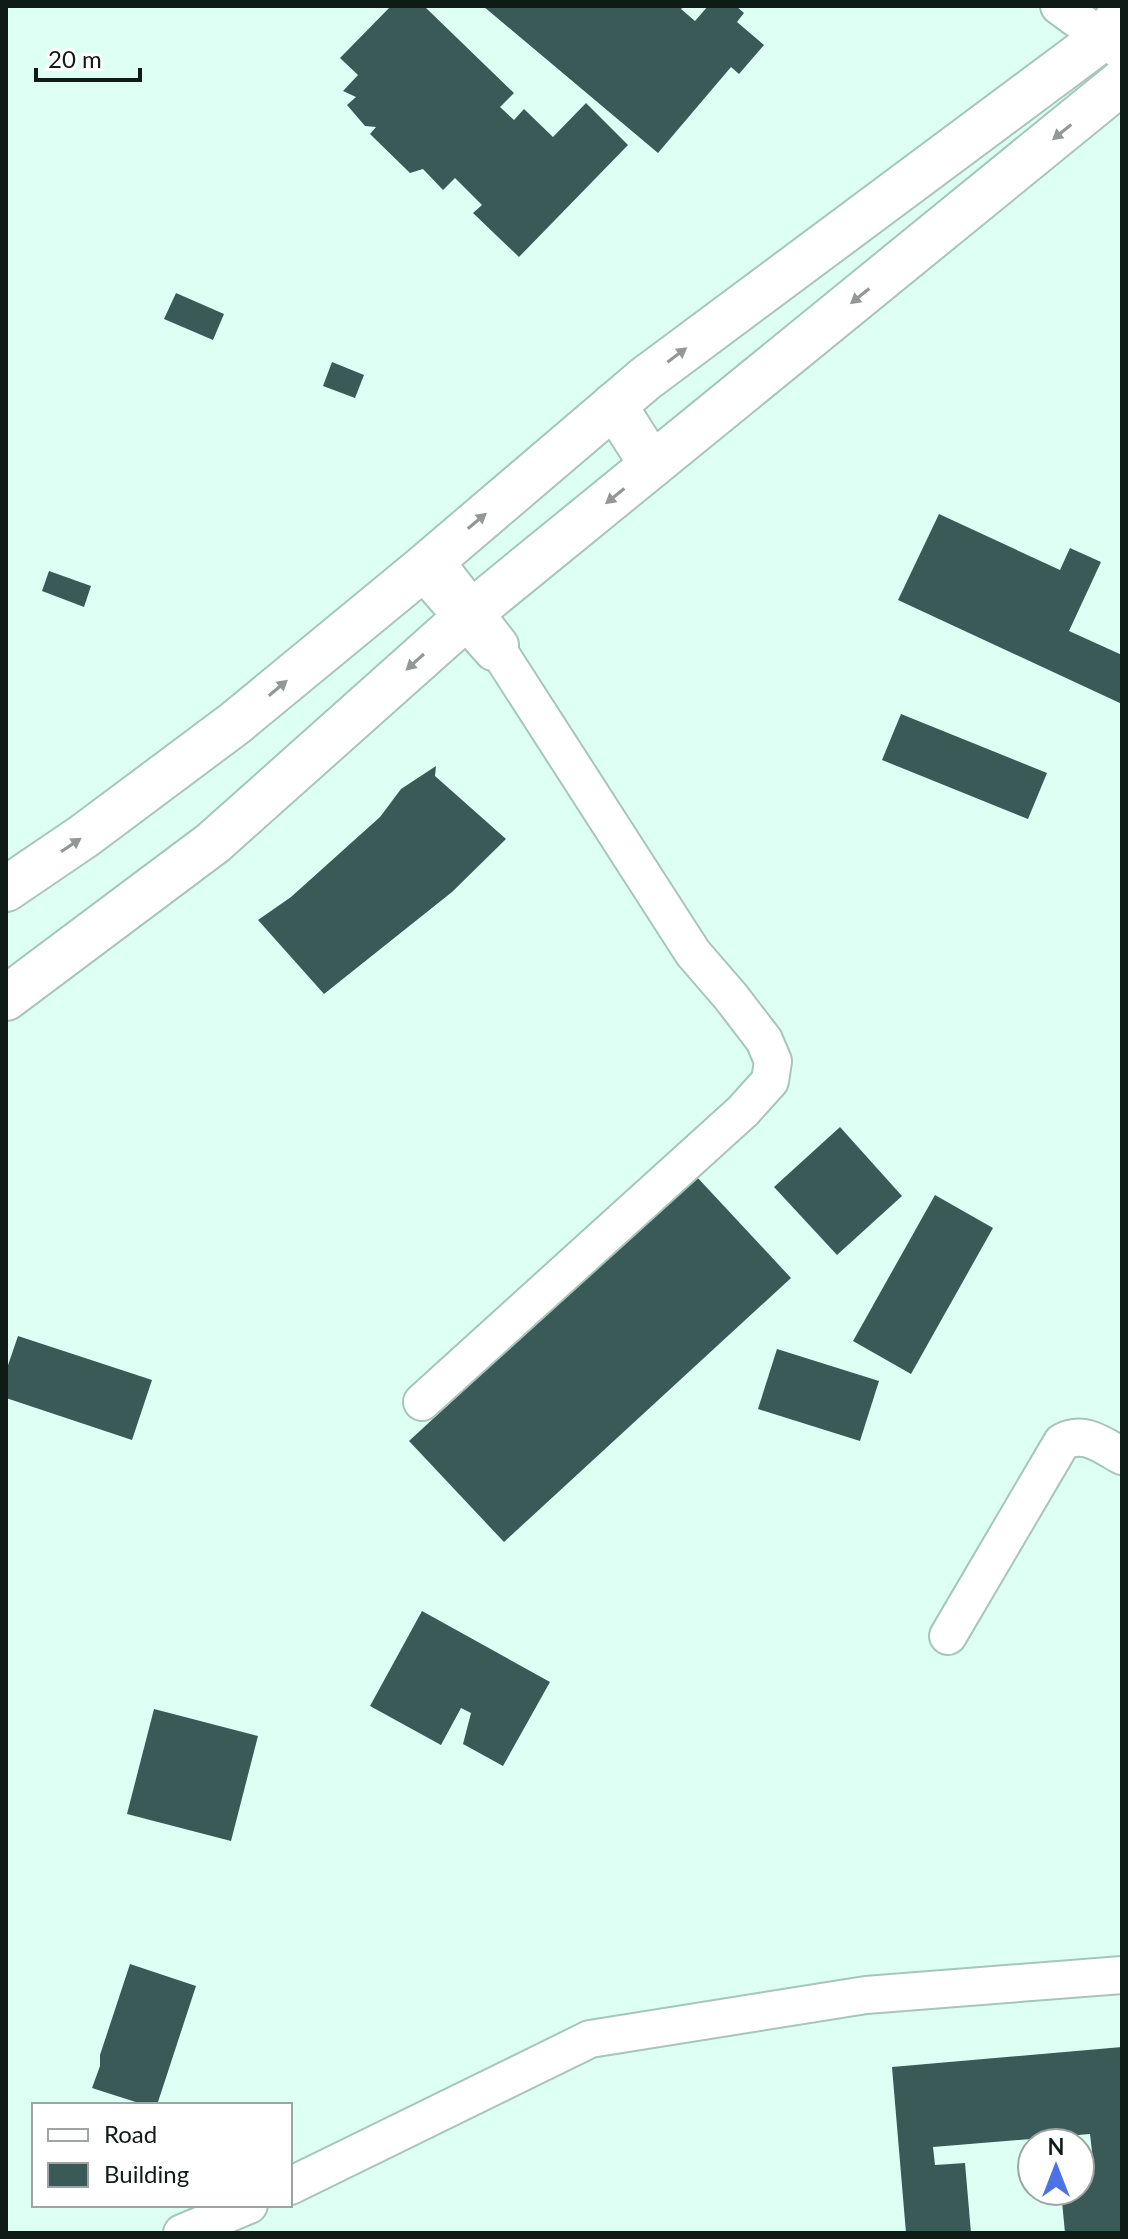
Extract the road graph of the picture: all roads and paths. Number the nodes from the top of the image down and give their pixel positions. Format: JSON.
{"nodes":[{"id":1,"x":1059,"y":6,"type":"edge"},
{"id":2,"x":1116,"y":34,"type":"edge"},
{"id":3,"x":1122,"y":82,"type":"edge"},
{"id":4,"x":614,"y":405,"type":"junction"},
{"id":5,"x":652,"y":465,"type":"junction"},
{"id":6,"x":427,"y":564,"type":"junction"},
{"id":7,"x":468,"y":615,"type":"junction"},
{"id":8,"x":6,"y":889,"type":"edge"},
{"id":9,"x":6,"y":998,"type":"edge"},
{"id":10,"x":422,"y":1402,"type":"dead end"},
{"id":11,"x":1122,"y":1456,"type":"edge"},
{"id":12,"x":948,"y":1636,"type":"dead end"},
{"id":13,"x":1122,"y":1975,"type":"edge"},
{"id":14,"x":292,"y":2185,"type":"edge"},
{"id":15,"x":244,"y":2207,"type":"edge"},
{"id":16,"x":182,"y":2233,"type":"edge"}],
"edges":[{"from":1,"to":2,"type":"street"},
{"from":4,"to":2,"type":"main road","one_way":true},
{"from":3,"to":5,"type":"main road","one_way":true},
{"from":4,"to":5,"type":"main road"},
{"from":6,"to":4,"type":"main road","one_way":true},
{"from":5,"to":7,"type":"main road","one_way":true},
{"from":6,"to":7,"type":"street"},
{"from":8,"to":6,"type":"main road","one_way":true},
{"from":7,"to":9,"type":"main road","one_way":true},
{"from":7,"to":10,"type":"street"},
{"from":11,"to":12,"type":"street"},
{"from":13,"to":14,"type":"street"},
{"from":15,"to":16,"type":"street"}]}
